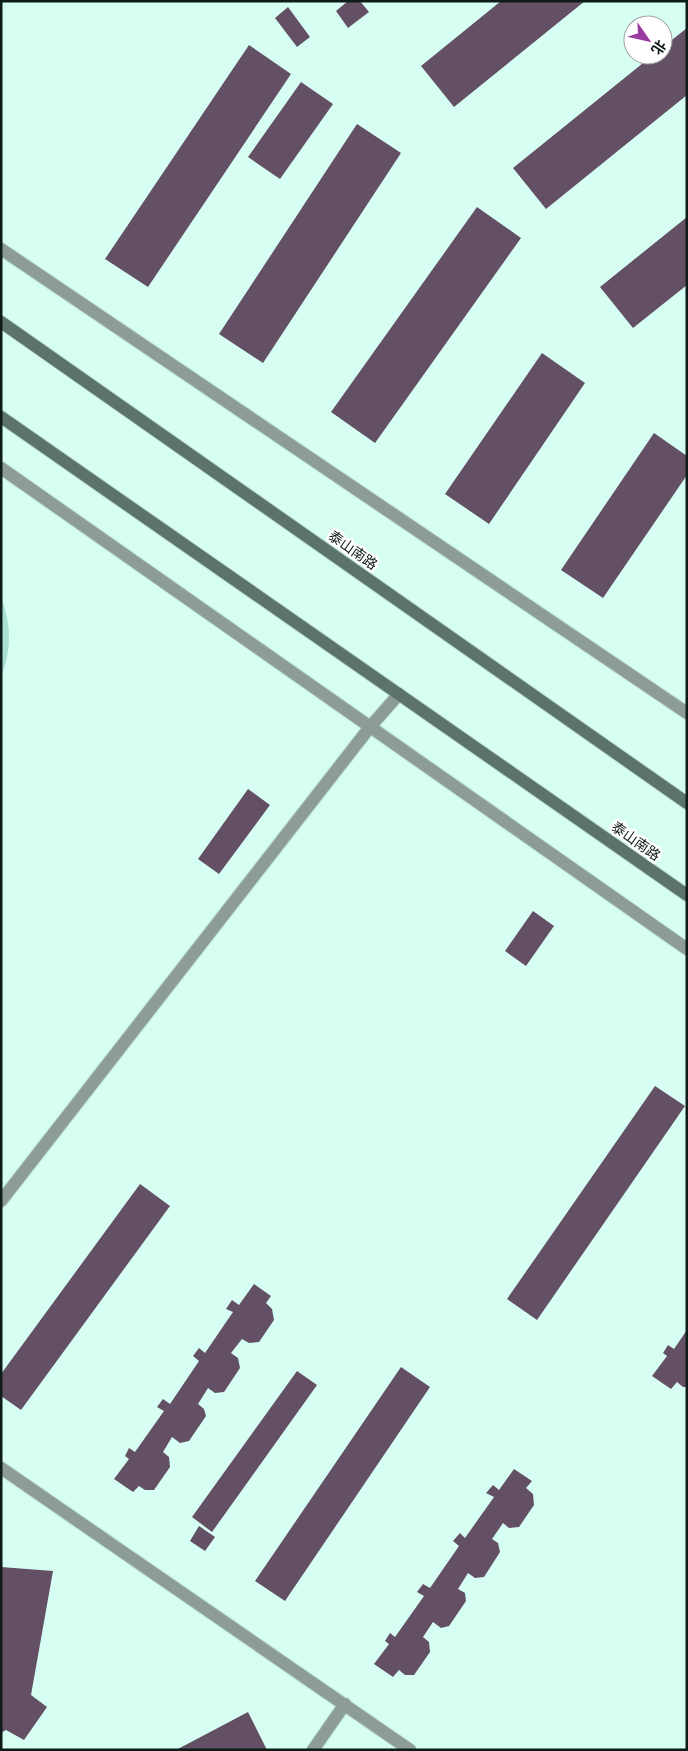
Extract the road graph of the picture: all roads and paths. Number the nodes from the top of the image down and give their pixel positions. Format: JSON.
{"nodes":[{"id":1,"x":1,"y":249,"type":"edge"},
{"id":2,"x":1,"y":322,"type":"edge"},
{"id":3,"x":1,"y":417,"type":"edge"},
{"id":4,"x":1,"y":468,"type":"edge"},
{"id":5,"x":399,"y":694,"type":"junction"},
{"id":6,"x":687,"y":713,"type":"edge"},
{"id":7,"x":370,"y":727,"type":"junction"},
{"id":8,"x":687,"y":803,"type":"edge"},
{"id":9,"x":687,"y":895,"type":"edge"},
{"id":10,"x":687,"y":949,"type":"edge"},
{"id":11,"x":1,"y":1201,"type":"edge"},
{"id":12,"x":1,"y":1468,"type":"edge"},
{"id":13,"x":345,"y":1704,"type":"junction"},
{"id":14,"x":313,"y":1750,"type":"edge"},
{"id":15,"x":410,"y":1750,"type":"edge"}],
"edges":[{"from":1,"to":6,"type":"street"},
{"from":2,"to":8,"type":"street","name":"泰山南路"},
{"from":3,"to":5,"type":"street","name":"泰山南路"},
{"from":4,"to":7,"type":"street"},
{"from":5,"to":7,"type":"street"},
{"from":5,"to":9,"type":"street","name":"泰山南路"},
{"from":7,"to":10,"type":"street"},
{"from":7,"to":11,"type":"street"},
{"from":12,"to":13,"type":"street"},
{"from":13,"to":14,"type":"street"},
{"from":13,"to":15,"type":"street"}]}
